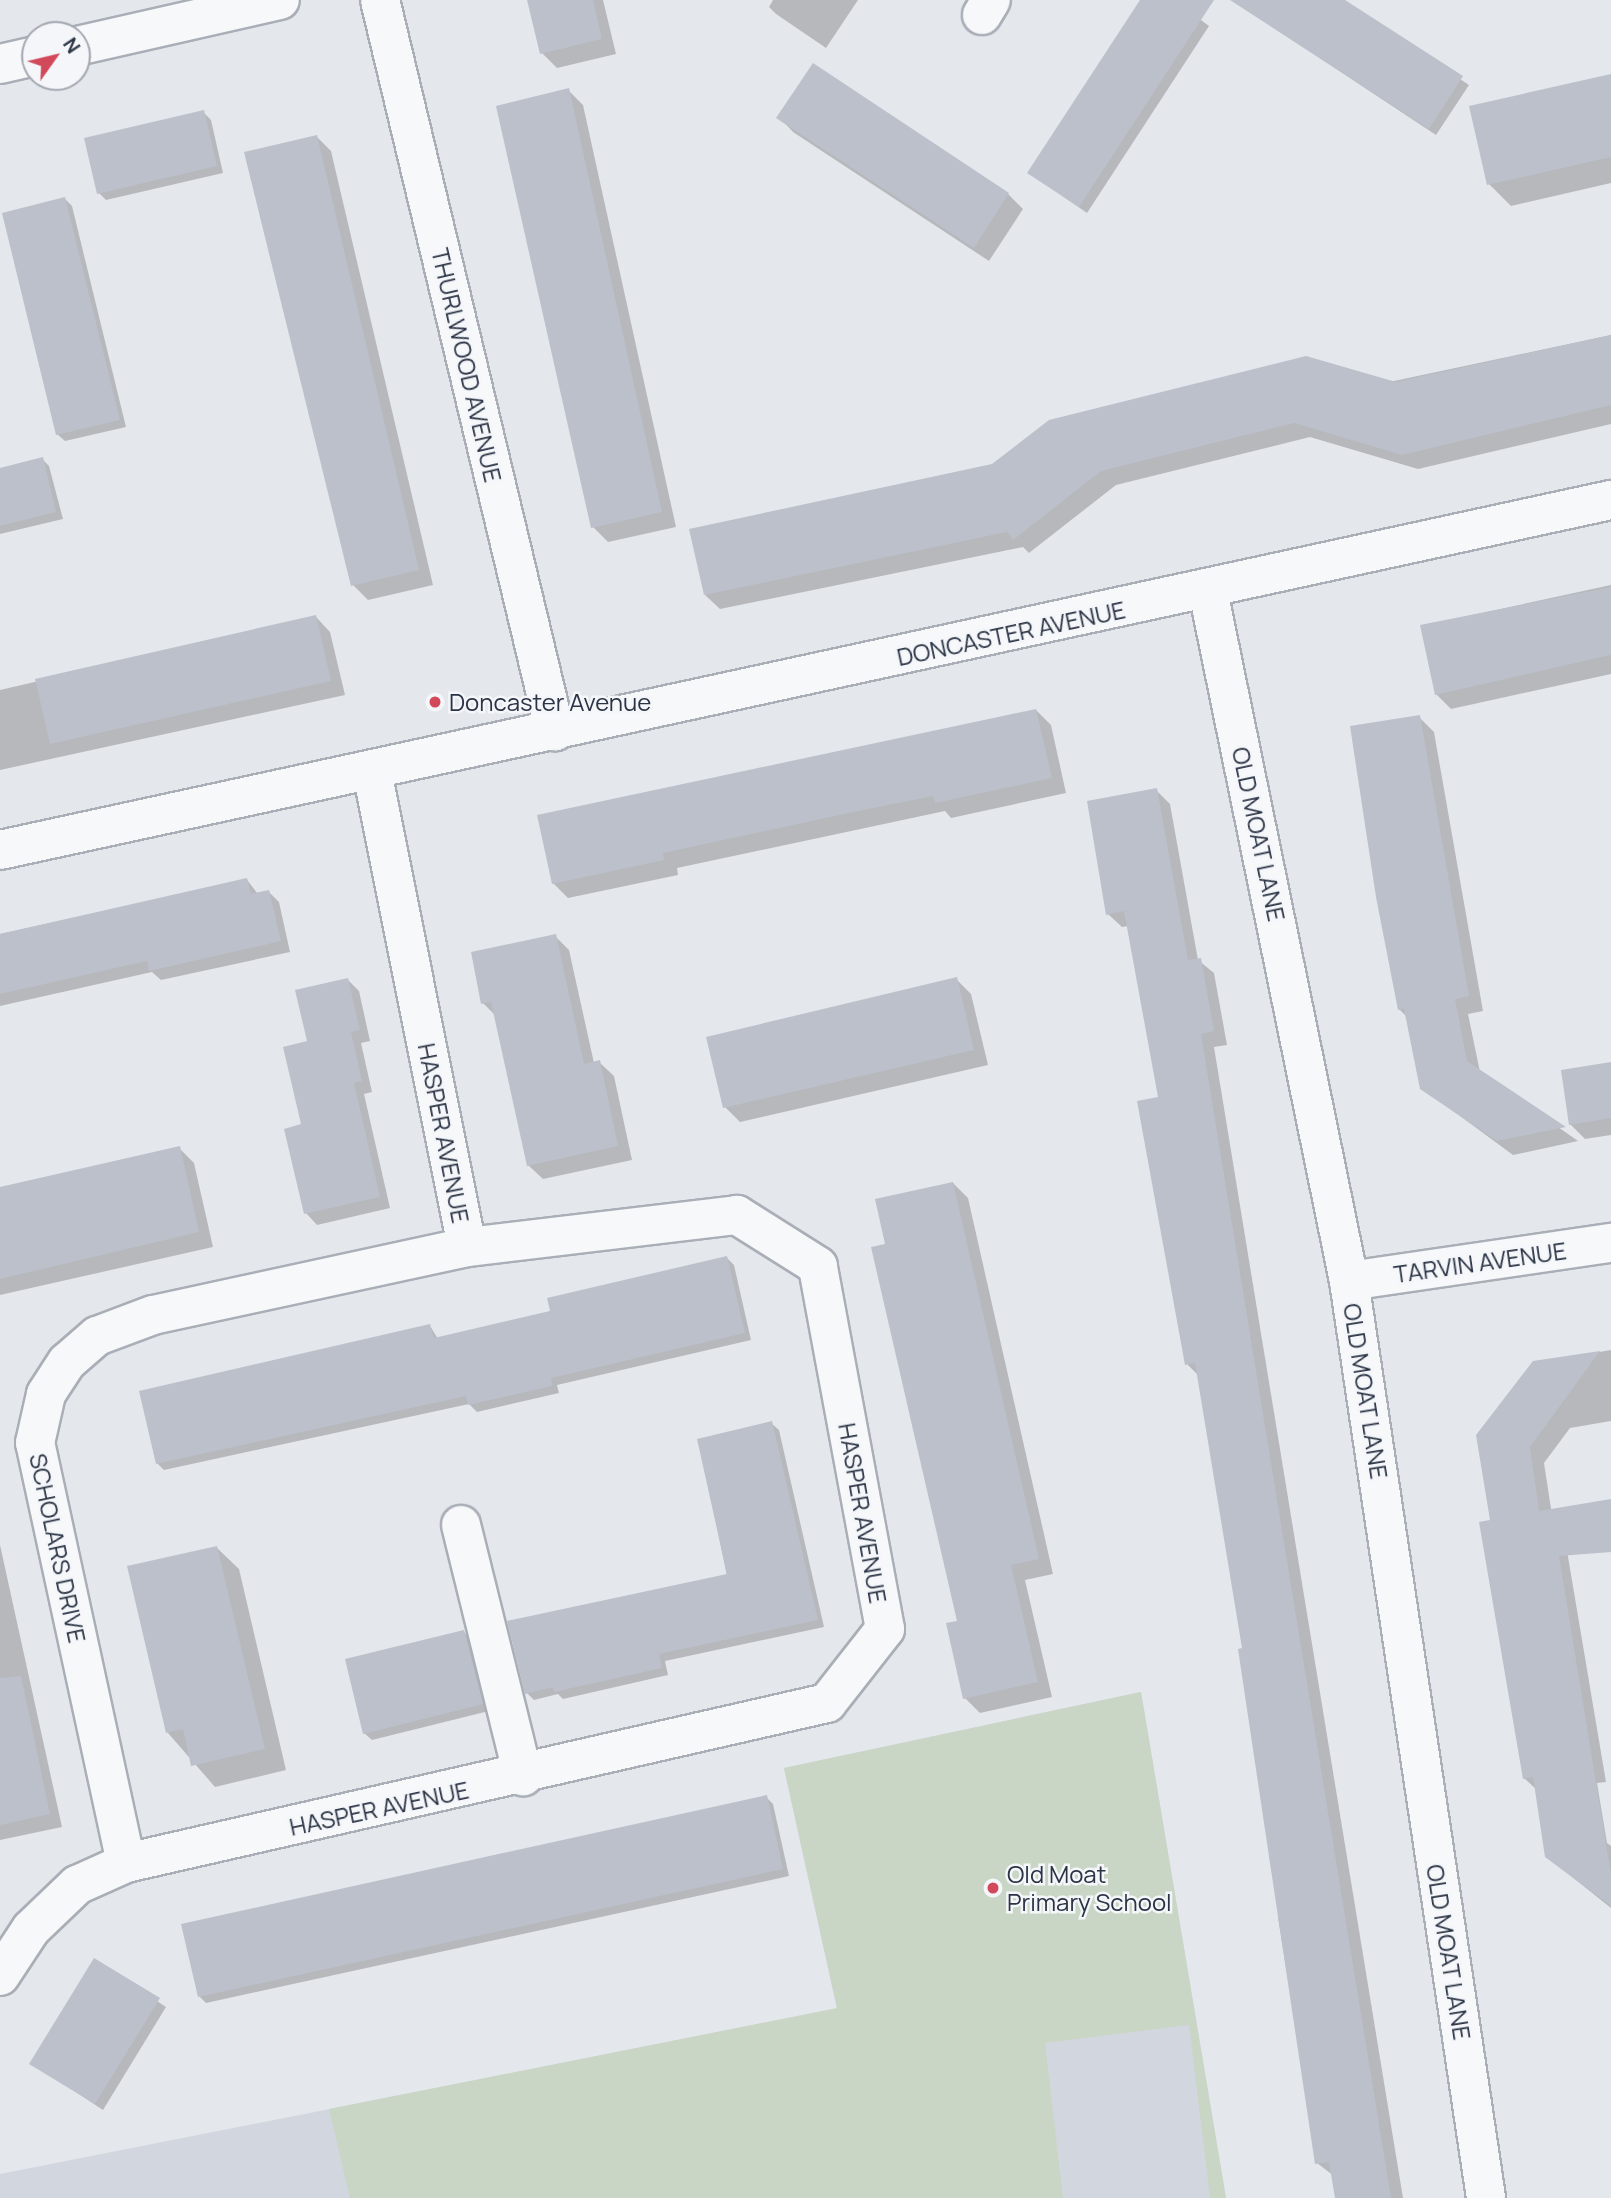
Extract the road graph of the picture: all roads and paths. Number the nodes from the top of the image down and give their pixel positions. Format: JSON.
{"nodes":[{"id":1,"x":280,"y":0,"type":"edge"},
{"id":2,"x":380,"y":0,"type":"edge"},
{"id":3,"x":91,"y":43,"type":"edge"},
{"id":4,"x":21,"y":59,"type":"edge"},
{"id":5,"x":0,"y":64,"type":"edge"},
{"id":6,"x":1611,"y":500,"type":"edge"},
{"id":7,"x":1208,"y":591,"type":"junction"},
{"id":8,"x":555,"y":731,"type":"junction"},
{"id":9,"x":372,"y":771,"type":"junction"},
{"id":10,"x":0,"y":850,"type":"edge"},
{"id":11,"x":1611,"y":1243,"type":"edge"},
{"id":12,"x":467,"y":1247,"type":"junction"},
{"id":13,"x":1349,"y":1281,"type":"junction"},
{"id":14,"x":461,"y":1525,"type":"dead end"},
{"id":15,"x":523,"y":1776,"type":"junction"},
{"id":16,"x":126,"y":1863,"type":"junction"},
{"id":17,"x":0,"y":1976,"type":"edge"},
{"id":18,"x":1486,"y":2198,"type":"edge"}],
"edges":[{"from":1,"to":3,"type":"street"},
{"from":2,"to":8,"type":"street","name":"THURLWOOD AVENUE"},
{"from":4,"to":5,"type":"street"},
{"from":6,"to":7,"type":"street","name":"DONCASTER AVENUE"},
{"from":7,"to":8,"type":"street","name":"DONCASTER AVENUE"},
{"from":7,"to":13,"type":"street","name":"OLD MOAT LANE"},
{"from":8,"to":9,"type":"street","name":"DONCASTER AVENUE"},
{"from":9,"to":10,"type":"street","name":"DONCASTER AVENUE"},
{"from":9,"to":12,"type":"street","name":"HASPER AVENUE"},
{"from":11,"to":13,"type":"street","name":"TARVIN AVENUE"},
{"from":12,"to":15,"type":"street","name":"HASPER AVENUE"},
{"from":12,"to":16,"type":"street","name":"SCHOLARS DRIVE"},
{"from":13,"to":18,"type":"street","name":"OLD MOAT LANE"},
{"from":14,"to":15,"type":"street"},
{"from":15,"to":16,"type":"street","name":"HASPER AVENUE"},
{"from":16,"to":17,"type":"street","name":"HASPER AVENUE"}]}
